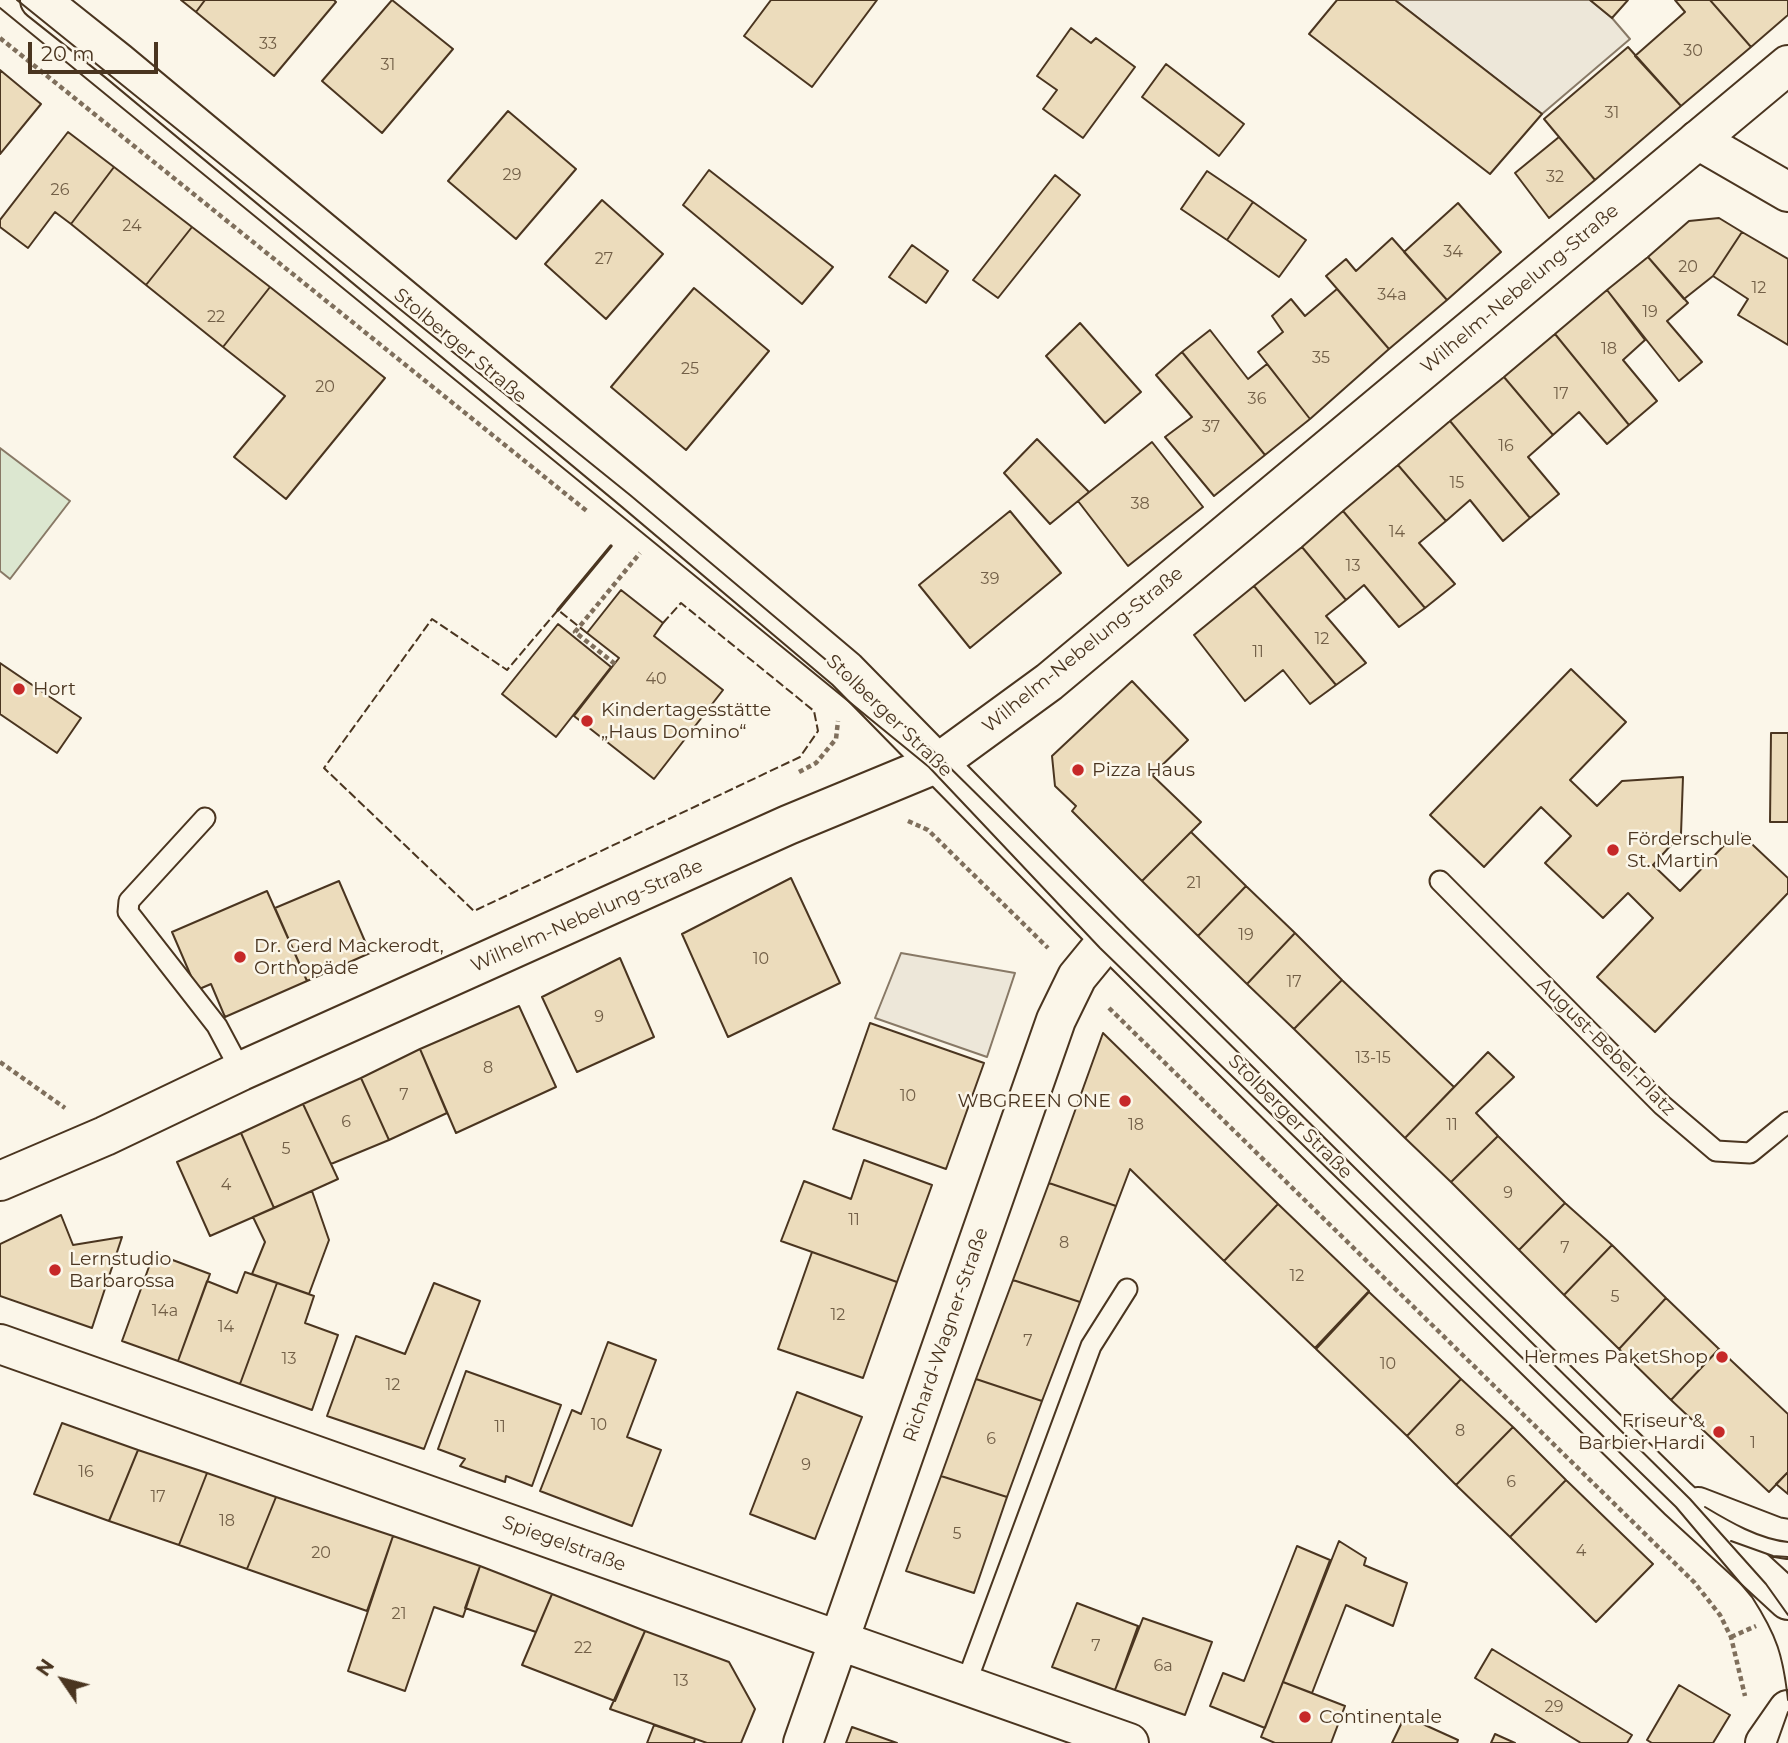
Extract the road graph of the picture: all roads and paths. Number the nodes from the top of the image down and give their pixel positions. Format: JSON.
{"nodes":[{"id":1,"x":40,"y":0,"type":"edge"},
{"id":2,"x":0,"y":38,"type":"edge"},
{"id":3,"x":1788,"y":65,"type":"edge"},
{"id":4,"x":1698,"y":140,"type":"junction"},
{"id":5,"x":1788,"y":191,"type":"edge"},
{"id":6,"x":597,"y":519,"type":"dead end"},
{"id":7,"x":629,"y":545,"type":"dead end"},
{"id":8,"x":640,"y":553,"type":"junction"},
{"id":9,"x":650,"y":562,"type":"dead end"},
{"id":10,"x":615,"y":664,"type":"dead end"},
{"id":11,"x":838,"y":719,"type":"dead end"},
{"id":12,"x":938,"y":763,"type":"junction"},
{"id":13,"x":793,"y":775,"type":"dead end"},
{"id":14,"x":900,"y":817,"type":"dead end"},
{"id":15,"x":205,"y":818,"type":"dead end"},
{"id":16,"x":1440,"y":881,"type":"dead end"},
{"id":17,"x":1110,"y":938,"type":"junction"},
{"id":18,"x":1077,"y":977,"type":"junction"},
{"id":19,"x":0,"y":1062,"type":"edge"},
{"id":20,"x":241,"y":1071,"type":"junction"},
{"id":21,"x":52,"y":1098,"type":"dead end"},
{"id":22,"x":1788,"y":1122,"type":"edge"},
{"id":23,"x":0,"y":1181,"type":"edge"},
{"id":24,"x":1127,"y":1289,"type":"dead end"},
{"id":25,"x":0,"y":1344,"type":"edge"},
{"id":26,"x":1678,"y":1499,"type":"junction"},
{"id":27,"x":1788,"y":1539,"type":"edge"},
{"id":28,"x":1788,"y":1600,"type":"edge"},
{"id":29,"x":839,"y":1642,"type":"junction"},
{"id":30,"x":965,"y":1686,"type":"junction"},
{"id":31,"x":1741,"y":1704,"type":"dead end"},
{"id":32,"x":1788,"y":1710,"type":"edge"},
{"id":33,"x":803,"y":1743,"type":"edge"},
{"id":34,"x":1129,"y":1743,"type":"edge"},
{"id":35,"x":1765,"y":1743,"type":"edge"}],
"edges":[{"from":1,"to":12,"type":"street","name":"Stolberger Straße"},
{"from":2,"to":6,"type":"path"},
{"from":3,"to":4,"type":"street","name":"Wilhelm-Nebelung-Straße"},
{"from":4,"to":5,"type":"street"},
{"from":4,"to":12,"type":"street","name":"Wilhelm-Nebelung-Straße"},
{"from":7,"to":8,"type":"path"},
{"from":8,"to":9,"type":"path"},
{"from":8,"to":10,"type":"path"},
{"from":11,"to":13,"type":"path"},
{"from":12,"to":17,"type":"street","name":"Stolberger Straße"},
{"from":12,"to":20,"type":"street","name":"Wilhelm-Nebelung-Straße"},
{"from":14,"to":18,"type":"path"},
{"from":15,"to":20,"type":"lane"},
{"from":16,"to":22,"type":"lane","name":"August-Bebel-Platz"},
{"from":17,"to":18,"type":"street","name":"Richard-Wagner-Straße"},
{"from":17,"to":26,"type":"street","name":"Stolberger Straße"},
{"from":18,"to":29,"type":"street","name":"Richard-Wagner-Straße"},
{"from":18,"to":31,"type":"path"},
{"from":19,"to":21,"type":"path"},
{"from":20,"to":23,"type":"street","name":"Wilhelm-Nebelung-Straße"},
{"from":24,"to":30,"type":"lane"},
{"from":25,"to":29,"type":"street","name":"Spiegelstraße"},
{"from":26,"to":27,"type":"street","name":"Stolberger Straße"},
{"from":26,"to":28,"type":"street","name":"Stolberger Straße"},
{"from":29,"to":30,"type":"street","name":"Spiegelstraße"},
{"from":29,"to":33,"type":"street","name":"Richard-Wagner-Straße"},
{"from":30,"to":34,"type":"street","name":"Spiegelstraße"},
{"from":32,"to":35,"type":"street"}]}
